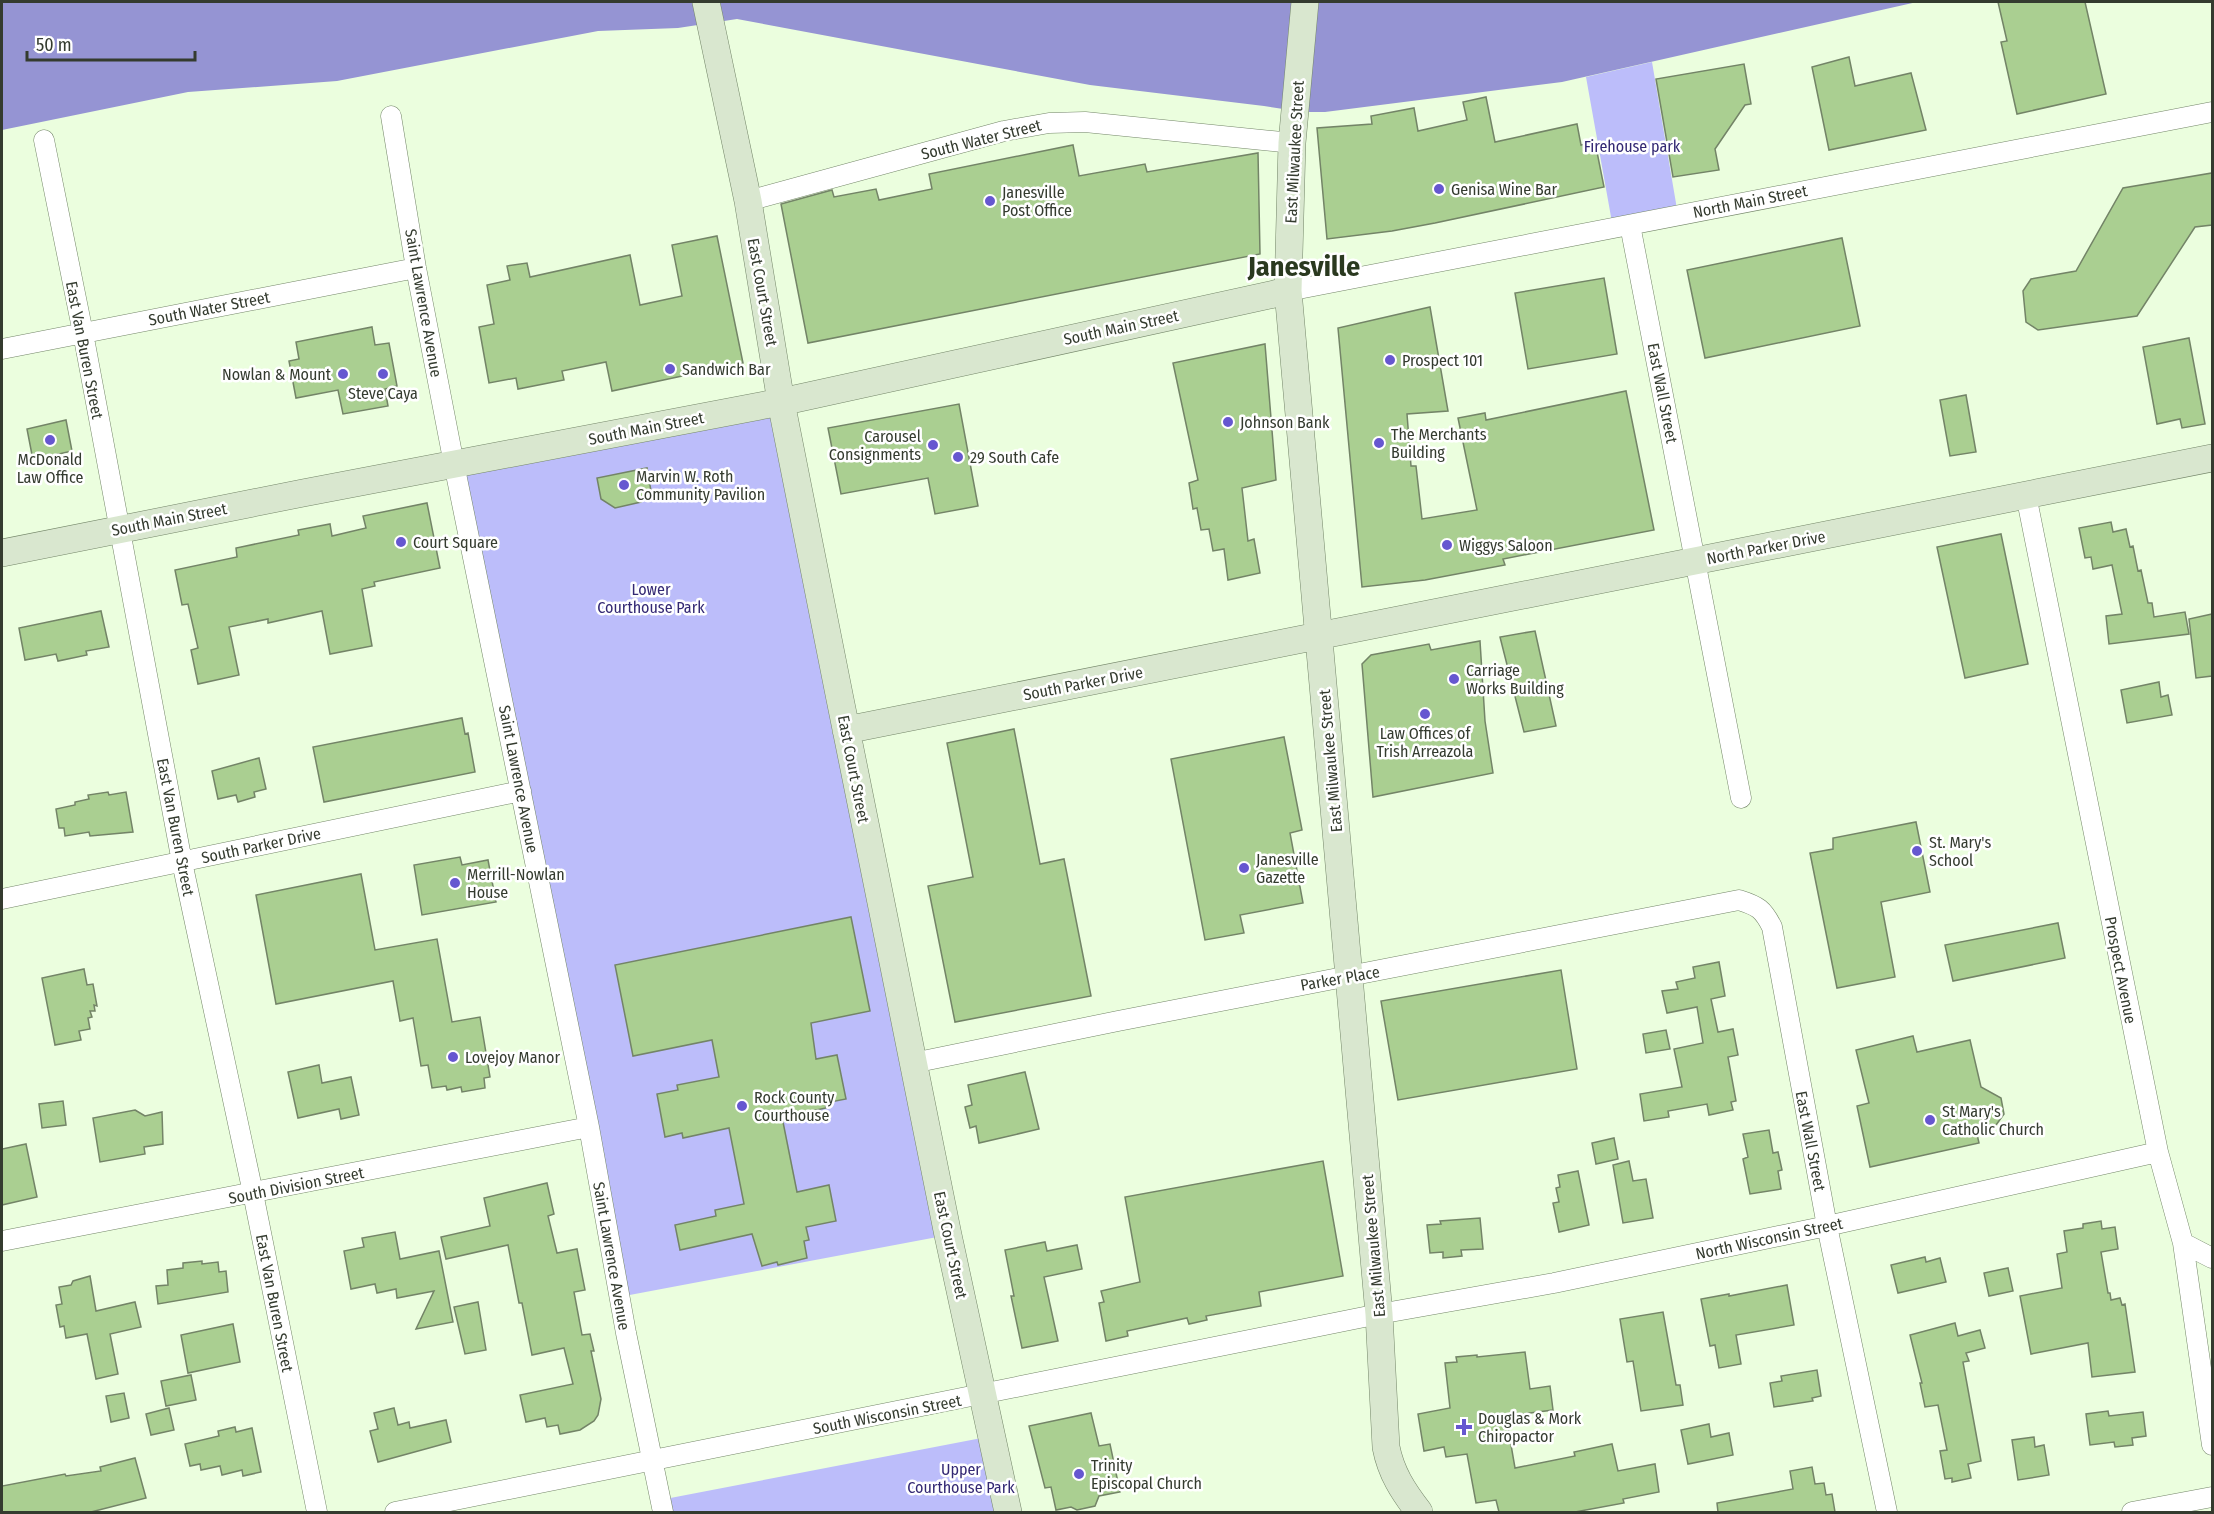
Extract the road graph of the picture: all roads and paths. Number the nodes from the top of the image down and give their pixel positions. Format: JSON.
{"nodes":[{"id":1,"x":1305,"y":2,"type":"edge"},
{"id":2,"x":708,"y":13,"type":"edge"},
{"id":3,"x":2212,"y":112,"type":"edge"},
{"id":4,"x":391,"y":116,"type":"dead end"},
{"id":5,"x":44,"y":140,"type":"dead end"},
{"id":6,"x":1292,"y":143,"type":"junction"},
{"id":7,"x":748,"y":201,"type":"junction"},
{"id":8,"x":1630,"y":225,"type":"junction"},
{"id":9,"x":416,"y":268,"type":"junction"},
{"id":10,"x":1288,"y":291,"type":"junction"},
{"id":11,"x":83,"y":333,"type":"junction"},
{"id":12,"x":2,"y":349,"type":"edge"},
{"id":13,"x":781,"y":402,"type":"junction"},
{"id":14,"x":2212,"y":459,"type":"edge"},
{"id":15,"x":454,"y":464,"type":"junction"},
{"id":16,"x":2026,"y":495,"type":"junction"},
{"id":17,"x":120,"y":529,"type":"junction"},
{"id":18,"x":2,"y":552,"type":"edge"},
{"id":19,"x":1694,"y":561,"type":"junction"},
{"id":20,"x":1319,"y":635,"type":"junction"},
{"id":21,"x":846,"y":730,"type":"junction"},
{"id":22,"x":521,"y":790,"type":"junction"},
{"id":23,"x":1741,"y":798,"type":"dead end"},
{"id":24,"x":182,"y":862,"type":"junction"},
{"id":25,"x":2,"y":899,"type":"edge"},
{"id":26,"x":1764,"y":912,"type":"joint"},
{"id":27,"x":1349,"y":975,"type":"junction"},
{"id":28,"x":913,"y":1063,"type":"junction"},
{"id":29,"x":590,"y":1127,"type":"junction"},
{"id":30,"x":2158,"y":1152,"type":"junction"},
{"id":31,"x":253,"y":1193,"type":"junction"},
{"id":32,"x":1827,"y":1226,"type":"junction"},
{"id":33,"x":2,"y":1241,"type":"edge"},
{"id":34,"x":2183,"y":1243,"type":"junction"},
{"id":35,"x":2212,"y":1258,"type":"edge"},
{"id":36,"x":1379,"y":1314,"type":"junction"},
{"id":37,"x":983,"y":1395,"type":"junction"},
{"id":38,"x":2212,"y":1445,"type":"edge"},
{"id":39,"x":652,"y":1461,"type":"junction"},
{"id":40,"x":2212,"y":1497,"type":"edge"},
{"id":41,"x":317,"y":1512,"type":"edge"},
{"id":42,"x":395,"y":1512,"type":"edge"},
{"id":43,"x":663,"y":1512,"type":"edge"},
{"id":44,"x":1008,"y":1512,"type":"edge"},
{"id":45,"x":1419,"y":1512,"type":"edge"},
{"id":46,"x":1887,"y":1512,"type":"edge"},
{"id":47,"x":2132,"y":1512,"type":"edge"}],
"edges":[{"from":1,"to":6,"type":"main road","name":"East Milwaukee Street"},
{"from":2,"to":7,"type":"main road","name":"East Court Street"},
{"from":3,"to":8,"type":"street","name":"North Main Street"},
{"from":4,"to":9,"type":"street","name":"Saint Lawrence Avenue"},
{"from":5,"to":11,"type":"street","name":"East Van Buren Street"},
{"from":6,"to":7,"type":"street","name":"South Water Street"},
{"from":6,"to":10,"type":"main road","name":"East Milwaukee Street"},
{"from":7,"to":13,"type":"main road","name":"East Court Street"},
{"from":8,"to":10,"type":"street","name":"North Main Street"},
{"from":8,"to":19,"type":"street","name":"East Wall Street"},
{"from":9,"to":11,"type":"street","name":"South Water Street"},
{"from":9,"to":15,"type":"street","name":"Saint Lawrence Avenue"},
{"from":10,"to":13,"type":"main road","name":"South Main Street"},
{"from":10,"to":20,"type":"main road","name":"East Milwaukee Street"},
{"from":11,"to":12,"type":"street","name":"South Water Street"},
{"from":11,"to":17,"type":"street","name":"East Van Buren Street"},
{"from":13,"to":15,"type":"main road","name":"South Main Street"},
{"from":13,"to":21,"type":"main road","name":"East Court Street"},
{"from":14,"to":16,"type":"main road","name":"North Parker Drive"},
{"from":15,"to":17,"type":"main road","name":"South Main Street"},
{"from":15,"to":22,"type":"street","name":"Saint Lawrence Avenue"},
{"from":16,"to":19,"type":"main road","name":"North Parker Drive"},
{"from":16,"to":30,"type":"street","name":"Prospect Avenue"},
{"from":17,"to":18,"type":"main road","name":"South Main Street"},
{"from":17,"to":24,"type":"street","name":"East Van Buren Street"},
{"from":19,"to":20,"type":"main road","name":"North Parker Drive"},
{"from":19,"to":23,"type":"street","name":"East Wall Street"},
{"from":20,"to":21,"type":"main road","name":"South Parker Drive"},
{"from":20,"to":27,"type":"main road","name":"East Milwaukee Street"},
{"from":21,"to":28,"type":"main road","name":"East Court Street"},
{"from":22,"to":24,"type":"street","name":"South Parker Drive"},
{"from":22,"to":29,"type":"street","name":"Saint Lawrence Avenue"},
{"from":24,"to":25,"type":"street","name":"South Parker Drive"},
{"from":24,"to":31,"type":"street","name":"East Van Buren Street"},
{"from":26,"to":27,"type":"street","name":"Parker Place"},
{"from":26,"to":32,"type":"street","name":"East Wall Street"},
{"from":27,"to":28,"type":"street","name":"Parker Place"},
{"from":27,"to":36,"type":"main road","name":"East Milwaukee Street"},
{"from":28,"to":37,"type":"main road","name":"East Court Street"},
{"from":29,"to":31,"type":"street","name":"South Division Street"},
{"from":29,"to":39,"type":"street","name":"Saint Lawrence Avenue"},
{"from":30,"to":32,"type":"street","name":"North Wisconsin Street"},
{"from":30,"to":34,"type":"street","name":"Prospect Avenue"},
{"from":31,"to":33,"type":"street","name":"South Division Street"},
{"from":31,"to":41,"type":"street","name":"East Van Buren Street"},
{"from":32,"to":36,"type":"street","name":"North Wisconsin Street"},
{"from":32,"to":46,"type":"street","name":"East Wall Street"},
{"from":34,"to":35,"type":"street"},
{"from":34,"to":38,"type":"street","name":"Prospect Avenue"},
{"from":36,"to":37,"type":"street","name":"South Wisconsin Street"},
{"from":36,"to":45,"type":"main road","name":"East Milwaukee Street"},
{"from":37,"to":39,"type":"street","name":"South Wisconsin Street"},
{"from":37,"to":44,"type":"main road","name":"East Court Street"},
{"from":39,"to":42,"type":"street","name":"South Wisconsin Street"},
{"from":39,"to":43,"type":"street","name":"Saint Lawrence Avenue"},
{"from":40,"to":47,"type":"street"}]}
